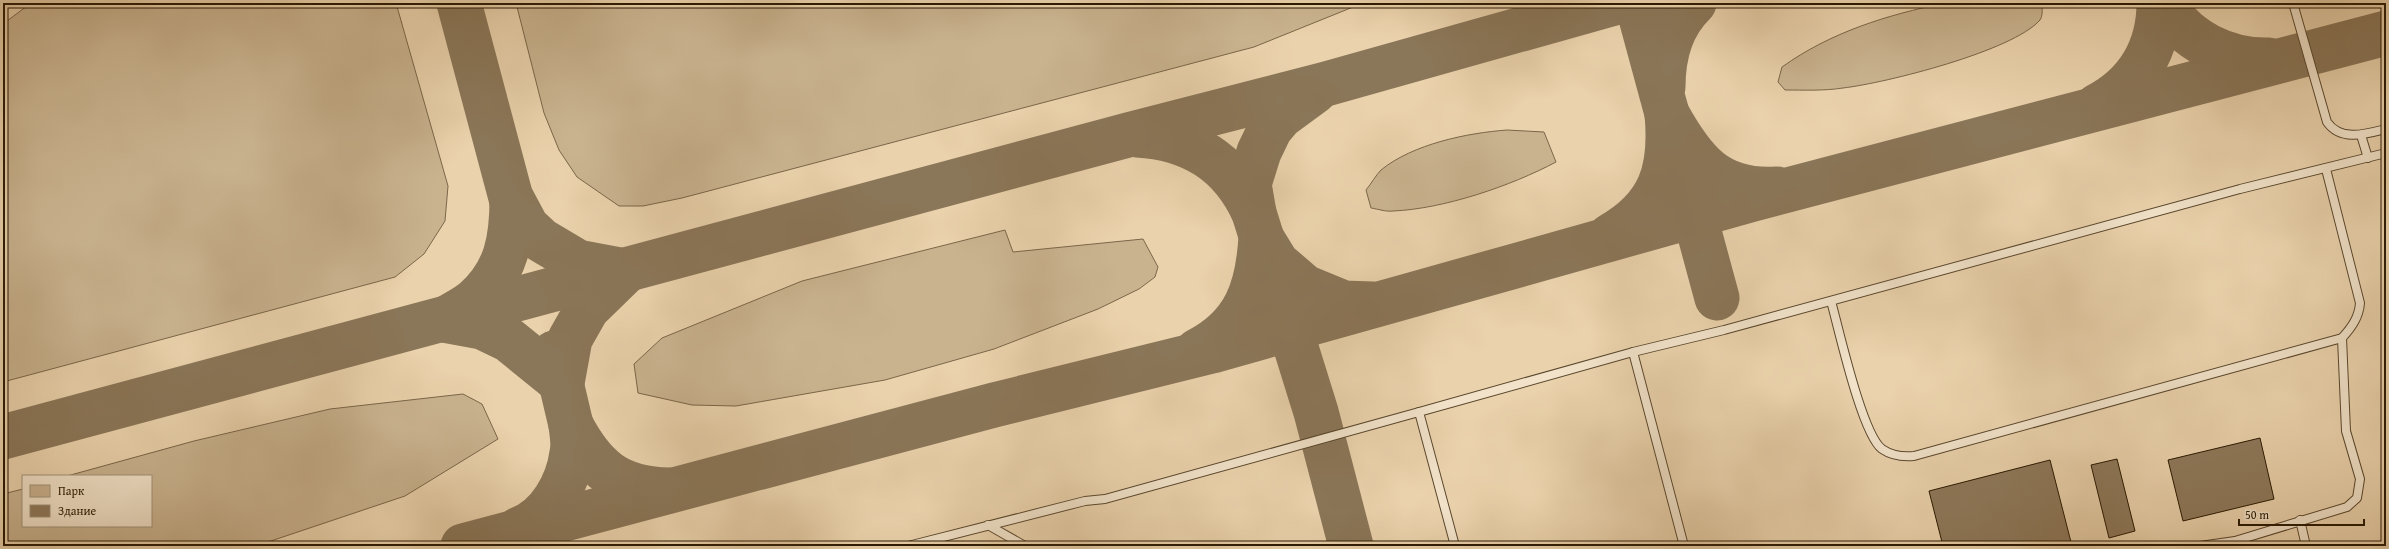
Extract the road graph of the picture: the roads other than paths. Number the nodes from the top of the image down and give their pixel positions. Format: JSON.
{"nodes":[{"id":1,"x":2293,"y":3,"type":"edge"},
{"id":2,"x":2386,"y":129,"type":"edge"},
{"id":3,"x":2361,"y":136,"type":"junction"},
{"id":4,"x":2386,"y":154,"type":"edge"},
{"id":5,"x":2368,"y":158,"type":"junction"},
{"id":6,"x":2326,"y":169,"type":"junction"},
{"id":7,"x":1831,"y":301,"type":"junction"},
{"id":8,"x":2342,"y":338,"type":"junction"},
{"id":9,"x":1633,"y":352,"type":"junction"},
{"id":10,"x":1419,"y":412,"type":"junction"},
{"id":11,"x":2300,"y":520,"type":"junction"},
{"id":12,"x":988,"y":525,"type":"junction"},
{"id":13,"x":2236,"y":544,"type":"edge"},
{"id":14,"x":908,"y":546,"type":"edge"},
{"id":15,"x":1025,"y":546,"type":"edge"},
{"id":16,"x":1455,"y":546,"type":"edge"},
{"id":17,"x":1684,"y":546,"type":"edge"},
{"id":18,"x":2149,"y":546,"type":"edge"},
{"id":19,"x":2174,"y":546,"type":"edge"},
{"id":20,"x":2200,"y":546,"type":"edge"},
{"id":21,"x":2306,"y":546,"type":"edge"}],
"edges":[{"from":1,"to":3,"type":"lane"},
{"from":2,"to":3,"type":"lane"},
{"from":3,"to":5,"type":"lane"},
{"from":4,"to":5,"type":"lane"},
{"from":5,"to":6,"type":"lane"},
{"from":6,"to":7,"type":"lane"},
{"from":6,"to":8,"type":"lane"},
{"from":7,"to":8,"type":"lane"},
{"from":7,"to":9,"type":"lane"},
{"from":8,"to":11,"type":"lane"},
{"from":9,"to":10,"type":"lane"},
{"from":9,"to":17,"type":"lane"},
{"from":10,"to":12,"type":"lane"},
{"from":10,"to":16,"type":"lane"},
{"from":11,"to":13,"type":"lane"},
{"from":11,"to":21,"type":"lane"},
{"from":12,"to":14,"type":"lane"},
{"from":12,"to":15,"type":"lane"},
{"from":13,"to":20,"type":"lane"},
{"from":18,"to":19,"type":"lane"}]}
